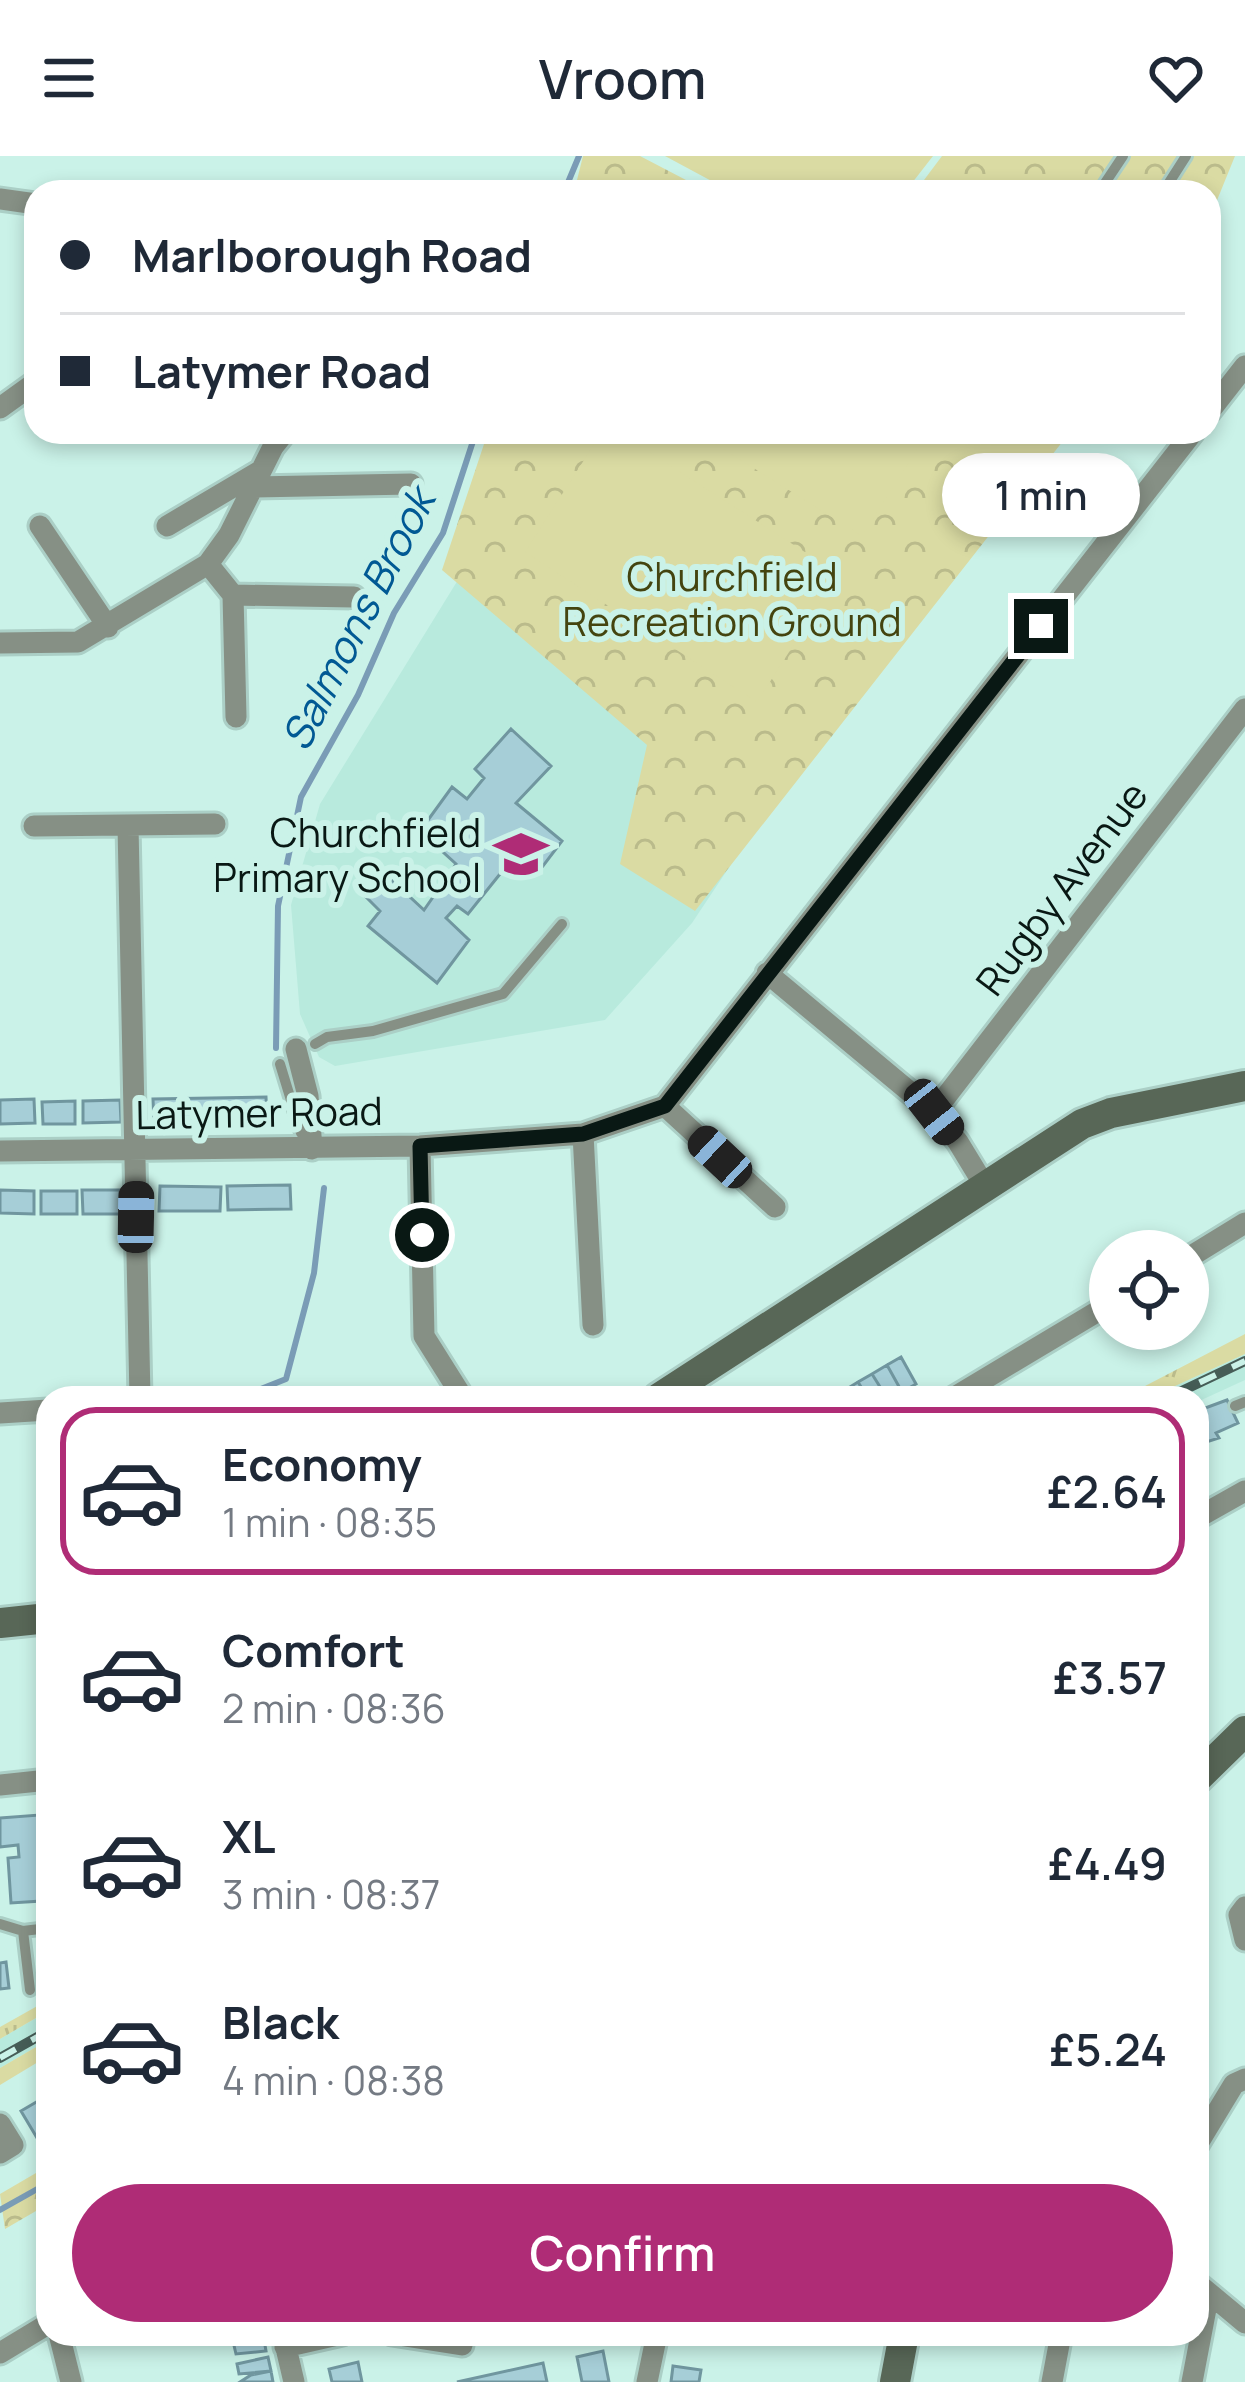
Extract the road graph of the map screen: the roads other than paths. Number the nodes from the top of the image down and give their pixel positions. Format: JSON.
{"nodes":[{"id":1,"x":1245,"y":366,"type":"edge"},
{"id":2,"x":1221,"y":397,"type":"edge"},
{"id":3,"x":275,"y":444,"type":"edge"},
{"id":4,"x":1184,"y":444,"type":"edge"},
{"id":5,"x":258,"y":479,"type":"junction"},
{"id":6,"x":412,"y":484,"type":"dead end"},
{"id":7,"x":40,"y":526,"type":"dead end"},
{"id":8,"x":167,"y":526,"type":"dead end"},
{"id":9,"x":208,"y":564,"type":"junction"},
{"id":10,"x":233,"y":595,"type":"junction"},
{"id":11,"x":354,"y":597,"type":"dead end"},
{"id":12,"x":108,"y":627,"type":"junction"},
{"id":13,"x":0,"y":643,"type":"edge"},
{"id":14,"x":1245,"y":709,"type":"edge"},
{"id":15,"x":236,"y":717,"type":"dead end"},
{"id":16,"x":215,"y":824,"type":"dead end"},
{"id":17,"x":34,"y":826,"type":"dead end"},
{"id":18,"x":128,"y":826,"type":"junction"},
{"id":19,"x":562,"y":924,"type":"dead end"},
{"id":20,"x":767,"y":973,"type":"junction"},
{"id":21,"x":298,"y":1053,"type":"joint"},
{"id":22,"x":1245,"y":1086,"type":"edge"},
{"id":23,"x":665,"y":1106,"type":"junction"},
{"id":24,"x":934,"y":1112,"type":"junction"},
{"id":25,"x":583,"y":1134,"type":"junction"},
{"id":26,"x":420,"y":1146,"type":"junction"},
{"id":27,"x":307,"y":1149,"type":"junction"},
{"id":28,"x":137,"y":1150,"type":"junction"},
{"id":29,"x":0,"y":1151,"type":"edge"},
{"id":30,"x":986,"y":1188,"type":"junction"},
{"id":31,"x":775,"y":1208,"type":"dead end"},
{"id":32,"x":1245,"y":1223,"type":"edge"},
{"id":33,"x":1209,"y":1245,"type":"edge"},
{"id":34,"x":1089,"y":1317,"type":"edge"},
{"id":35,"x":593,"y":1325,"type":"dead end"},
{"id":36,"x":140,"y":1386,"type":"edge"},
{"id":37,"x":455,"y":1386,"type":"edge"},
{"id":38,"x":678,"y":1386,"type":"edge"},
{"id":39,"x":973,"y":1386,"type":"edge"},
{"id":40,"x":36,"y":1411,"type":"edge"},
{"id":41,"x":0,"y":1413,"type":"edge"},
{"id":42,"x":1245,"y":1491,"type":"edge"},
{"id":43,"x":1209,"y":1511,"type":"edge"},
{"id":44,"x":36,"y":1619,"type":"edge"},
{"id":45,"x":0,"y":1623,"type":"edge"},
{"id":46,"x":1245,"y":1732,"type":"edge"},
{"id":47,"x":1209,"y":1766,"type":"edge"},
{"id":48,"x":36,"y":1781,"type":"edge"},
{"id":49,"x":0,"y":1785,"type":"edge"},
{"id":50,"x":1245,"y":1907,"type":"edge"},
{"id":51,"x":0,"y":1924,"type":"edge"},
{"id":52,"x":36,"y":1929,"type":"edge"},
{"id":53,"x":22,"y":1930,"type":"junction"},
{"id":54,"x":1245,"y":1940,"type":"edge"},
{"id":55,"x":30,"y":1990,"type":"dead end"},
{"id":56,"x":1245,"y":2079,"type":"edge"},
{"id":57,"x":0,"y":2124,"type":"edge"},
{"id":58,"x":1209,"y":2125,"type":"edge"},
{"id":59,"x":0,"y":2153,"type":"edge"},
{"id":60,"x":1209,"y":2293,"type":"edge"},
{"id":61,"x":1245,"y":2323,"type":"edge"},
{"id":62,"x":36,"y":2331,"type":"edge"},
{"id":63,"x":62,"y":2346,"type":"edge"},
{"id":64,"x":285,"y":2346,"type":"edge"},
{"id":65,"x":654,"y":2346,"type":"edge"},
{"id":66,"x":902,"y":2346,"type":"edge"},
{"id":67,"x":1059,"y":2346,"type":"edge"},
{"id":68,"x":1196,"y":2346,"type":"edge"},
{"id":69,"x":0,"y":2353,"type":"edge"},
{"id":70,"x":71,"y":2382,"type":"edge"},
{"id":71,"x":294,"y":2382,"type":"edge"},
{"id":72,"x":647,"y":2382,"type":"edge"},
{"id":73,"x":895,"y":2382,"type":"edge"},
{"id":74,"x":1052,"y":2382,"type":"edge"},
{"id":75,"x":1192,"y":2382,"type":"edge"}],
"edges":[{"from":1,"to":2,"type":"street"},
{"from":3,"to":5,"type":"street"},
{"from":4,"to":20,"type":"street"},
{"from":5,"to":6,"type":"street"},
{"from":5,"to":8,"type":"street"},
{"from":5,"to":9,"type":"street"},
{"from":7,"to":12,"type":"street"},
{"from":9,"to":10,"type":"street"},
{"from":9,"to":12,"type":"street"},
{"from":10,"to":11,"type":"street"},
{"from":10,"to":15,"type":"street"},
{"from":12,"to":13,"type":"street"},
{"from":14,"to":24,"type":"street","name":"Rugby Avenue"},
{"from":16,"to":18,"type":"street"},
{"from":17,"to":18,"type":"street"},
{"from":18,"to":28,"type":"street"},
{"from":19,"to":21,"type":"lane"},
{"from":20,"to":23,"type":"street"},
{"from":20,"to":24,"type":"street"},
{"from":21,"to":27,"type":"street"},
{"from":22,"to":30,"type":"street"},
{"from":23,"to":25,"type":"street","name":"Latymer Road"},
{"from":23,"to":31,"type":"street"},
{"from":24,"to":30,"type":"street"},
{"from":25,"to":26,"type":"street","name":"Latymer Road"},
{"from":25,"to":35,"type":"street"},
{"from":26,"to":27,"type":"street","name":"Latymer Road"},
{"from":26,"to":37,"type":"street"},
{"from":27,"to":28,"type":"street","name":"Latymer Road"},
{"from":28,"to":29,"type":"street","name":"Latymer Road"},
{"from":28,"to":36,"type":"street"},
{"from":30,"to":38,"type":"street"},
{"from":32,"to":33,"type":"street"},
{"from":34,"to":39,"type":"street"},
{"from":40,"to":41,"type":"street"},
{"from":42,"to":43,"type":"street"},
{"from":44,"to":45,"type":"street"},
{"from":46,"to":47,"type":"street"},
{"from":48,"to":49,"type":"street"},
{"from":50,"to":54,"type":"street"},
{"from":51,"to":53,"type":"lane"},
{"from":52,"to":53,"type":"lane"},
{"from":53,"to":55,"type":"lane"},
{"from":56,"to":58,"type":"street"},
{"from":57,"to":59,"type":"street"},
{"from":60,"to":61,"type":"street"},
{"from":62,"to":69,"type":"street"},
{"from":63,"to":70,"type":"street"},
{"from":64,"to":71,"type":"street"},
{"from":65,"to":72,"type":"street"},
{"from":66,"to":73,"type":"street"},
{"from":67,"to":74,"type":"street"},
{"from":68,"to":75,"type":"street"}]}
